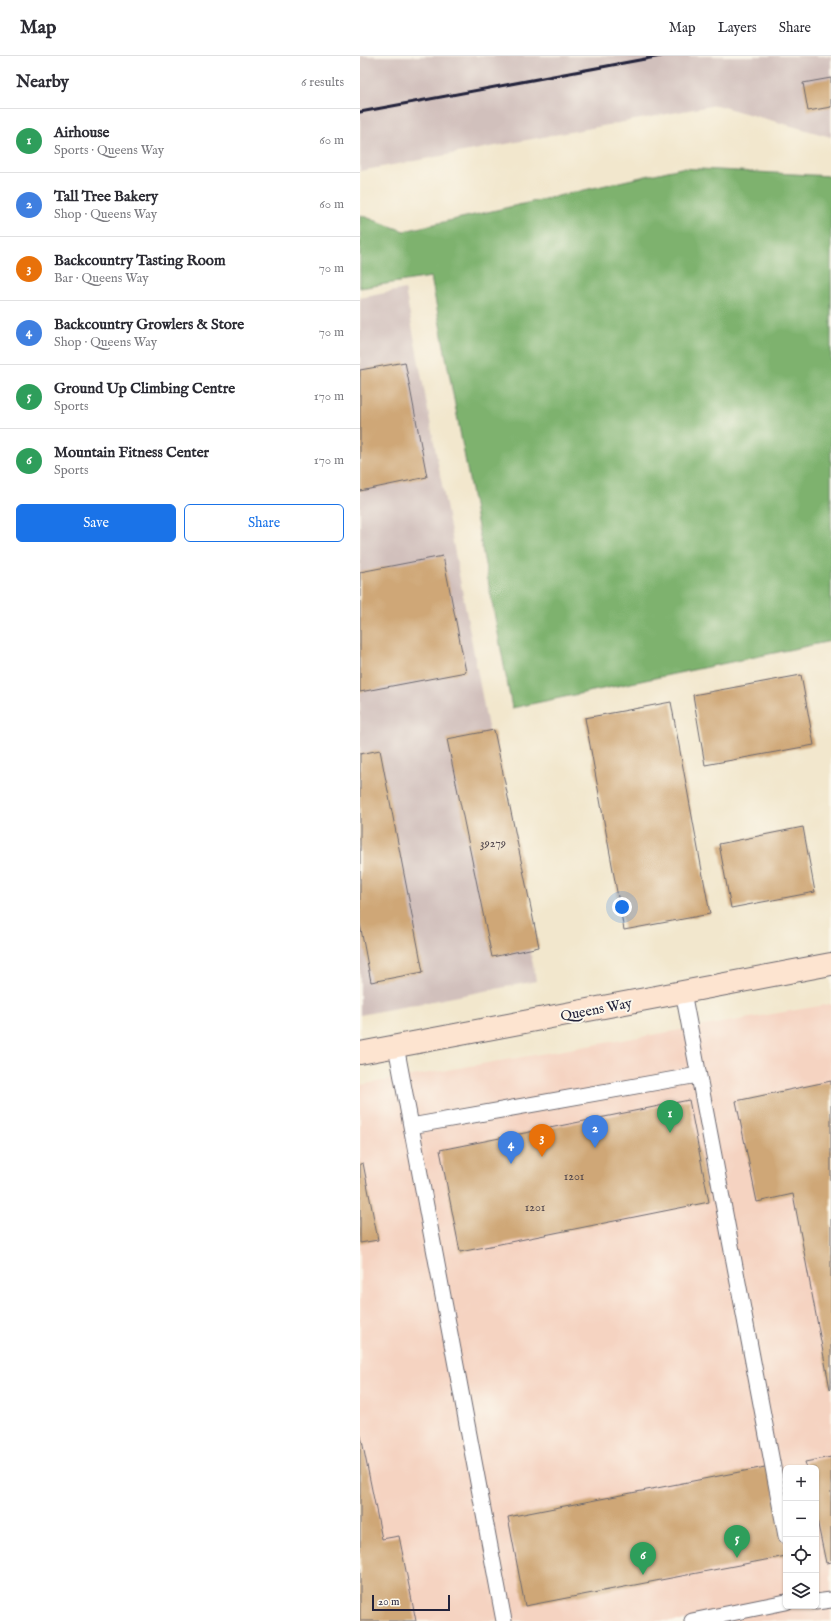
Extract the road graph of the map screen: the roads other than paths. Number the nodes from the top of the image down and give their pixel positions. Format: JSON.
{"nodes":[{"id":1,"x":831,"y":964,"type":"edge"},
{"id":2,"x":683,"y":992,"type":"junction"},
{"id":3,"x":396,"y":1046,"type":"junction"},
{"id":4,"x":360,"y":1054,"type":"edge"},
{"id":5,"x":698,"y":1075,"type":"junction"},
{"id":6,"x":411,"y":1126,"type":"junction"},
{"id":7,"x":783,"y":1520,"type":"edge"},
{"id":8,"x":831,"y":1600,"type":"edge"},
{"id":9,"x":819,"y":1602,"type":"edge"},
{"id":10,"x":783,"y":1603,"type":"edge"},
{"id":11,"x":504,"y":1621,"type":"edge"},
{"id":12,"x":692,"y":1621,"type":"edge"}],
"edges":[{"from":1,"to":2,"type":"street","name":"Queens Way"},
{"from":2,"to":3,"type":"street","name":"Queens Way"},
{"from":2,"to":5,"type":"lane"},
{"from":3,"to":4,"type":"street","name":"Queens Way"},
{"from":3,"to":6,"type":"lane"},
{"from":5,"to":6,"type":"lane"},
{"from":5,"to":7,"type":"lane"},
{"from":6,"to":11,"type":"lane"},
{"from":8,"to":9,"type":"lane"},
{"from":10,"to":12,"type":"lane"}]}
